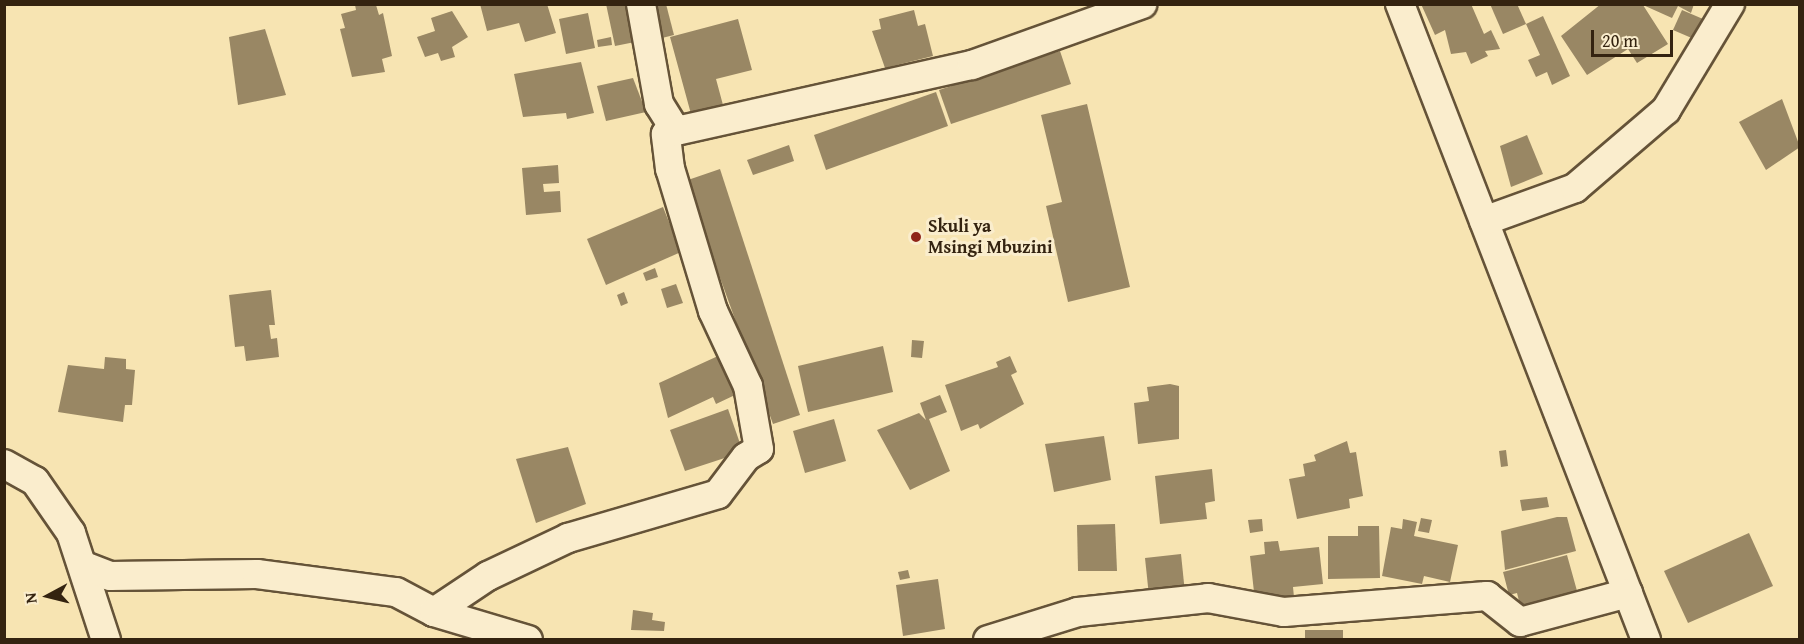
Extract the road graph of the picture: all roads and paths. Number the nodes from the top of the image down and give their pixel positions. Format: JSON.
{"nodes":[{"id":1,"x":641,"y":4,"type":"edge"},
{"id":2,"x":1142,"y":4,"type":"edge"},
{"id":3,"x":1400,"y":4,"type":"edge"},
{"id":4,"x":1730,"y":4,"type":"edge"},
{"id":5,"x":672,"y":125,"type":"junction"},
{"id":6,"x":1484,"y":221,"type":"junction"},
{"id":7,"x":4,"y":465,"type":"edge"},
{"id":8,"x":87,"y":567,"type":"junction"},
{"id":9,"x":1628,"y":593,"type":"junction"},
{"id":10,"x":435,"y":612,"type":"junction"},
{"id":11,"x":106,"y":639,"type":"edge"},
{"id":12,"x":528,"y":639,"type":"edge"},
{"id":13,"x":988,"y":639,"type":"edge"},
{"id":14,"x":1647,"y":639,"type":"edge"}],
"edges":[{"from":1,"to":5,"type":"street"},
{"from":2,"to":5,"type":"street"},
{"from":3,"to":6,"type":"street"},
{"from":4,"to":6,"type":"street"},
{"from":5,"to":10,"type":"street"},
{"from":6,"to":9,"type":"street"},
{"from":7,"to":8,"type":"street"},
{"from":8,"to":10,"type":"street"},
{"from":8,"to":11,"type":"street"},
{"from":9,"to":13,"type":"street"},
{"from":9,"to":14,"type":"street"},
{"from":10,"to":12,"type":"street"}]}
